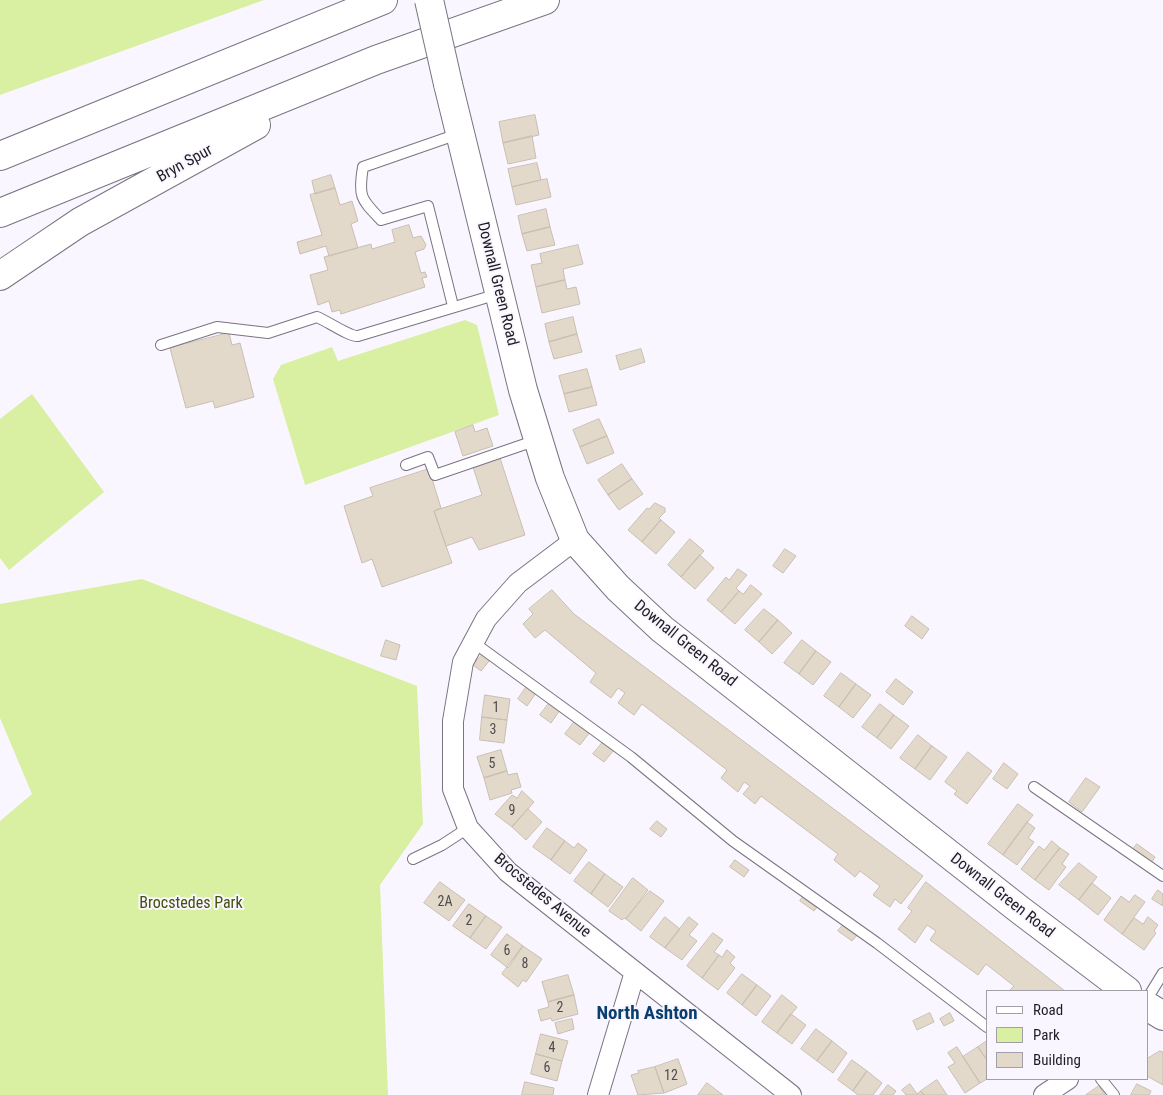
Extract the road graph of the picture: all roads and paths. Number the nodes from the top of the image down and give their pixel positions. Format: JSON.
{"nodes":[{"id":1,"x":383,"y":0,"type":"edge"},
{"id":2,"x":429,"y":0,"type":"edge"},
{"id":3,"x":545,"y":0,"type":"edge"},
{"id":4,"x":376,"y":60,"type":"junction"},
{"id":5,"x":460,"y":134,"type":"junction"},
{"id":6,"x":0,"y":156,"type":"edge"},
{"id":7,"x":0,"y":213,"type":"edge"},
{"id":8,"x":0,"y":276,"type":"edge"},
{"id":9,"x":499,"y":294,"type":"junction"},
{"id":10,"x":453,"y":306,"type":"junction"},
{"id":11,"x":161,"y":345,"type":"dead end"},
{"id":12,"x":538,"y":439,"type":"junction"},
{"id":13,"x":406,"y":465,"type":"dead end"},
{"id":14,"x":575,"y":540,"type":"junction"},
{"id":15,"x":473,"y":642,"type":"junction"},
{"id":16,"x":1034,"y":787,"type":"dead end"},
{"id":17,"x":468,"y":828,"type":"junction"},
{"id":18,"x":413,"y":859,"type":"dead end"},
{"id":19,"x":1163,"y":876,"type":"edge"},
{"id":20,"x":635,"y":972,"type":"junction"},
{"id":21,"x":1163,"y":973,"type":"edge"},
{"id":22,"x":1126,"y":990,"type":"edge"},
{"id":23,"x":1151,"y":1011,"type":"edge"},
{"id":24,"x":986,"y":1026,"type":"edge"},
{"id":25,"x":1061,"y":1080,"type":"edge"},
{"id":26,"x":1102,"y":1080,"type":"edge"},
{"id":27,"x":598,"y":1095,"type":"edge"},
{"id":28,"x":791,"y":1095,"type":"edge"},
{"id":29,"x":1044,"y":1095,"type":"edge"},
{"id":30,"x":1114,"y":1095,"type":"edge"}],
"edges":[{"from":1,"to":6,"type":"main road"},
{"from":2,"to":5,"type":"main road","name":"Downall Green Road","bridge":true},
{"from":3,"to":4,"type":"main road"},
{"from":4,"to":7,"type":"main road"},
{"from":4,"to":8,"type":"main road","name":"Bryn Spur"},
{"from":5,"to":9,"type":"main road","name":"Downall Green Road"},
{"from":5,"to":10,"type":"lane"},
{"from":9,"to":10,"type":"lane"},
{"from":9,"to":12,"type":"main road","name":"Downall Green Road"},
{"from":10,"to":11,"type":"lane"},
{"from":12,"to":13,"type":"lane"},
{"from":12,"to":14,"type":"main road","name":"Downall Green Road"},
{"from":14,"to":15,"type":"street","name":"Brocstedes Avenue"},
{"from":14,"to":22,"type":"main road","name":"Downall Green Road"},
{"from":15,"to":17,"type":"street","name":"Brocstedes Avenue"},
{"from":15,"to":24,"type":"lane"},
{"from":16,"to":19,"type":"lane"},
{"from":17,"to":18,"type":"lane"},
{"from":17,"to":20,"type":"street","name":"Brocstedes Avenue"},
{"from":20,"to":27,"type":"street"},
{"from":20,"to":28,"type":"street","name":"Brocstedes Avenue"},
{"from":21,"to":23,"type":"lane"},
{"from":25,"to":29,"type":"street"},
{"from":26,"to":30,"type":"lane"}]}
